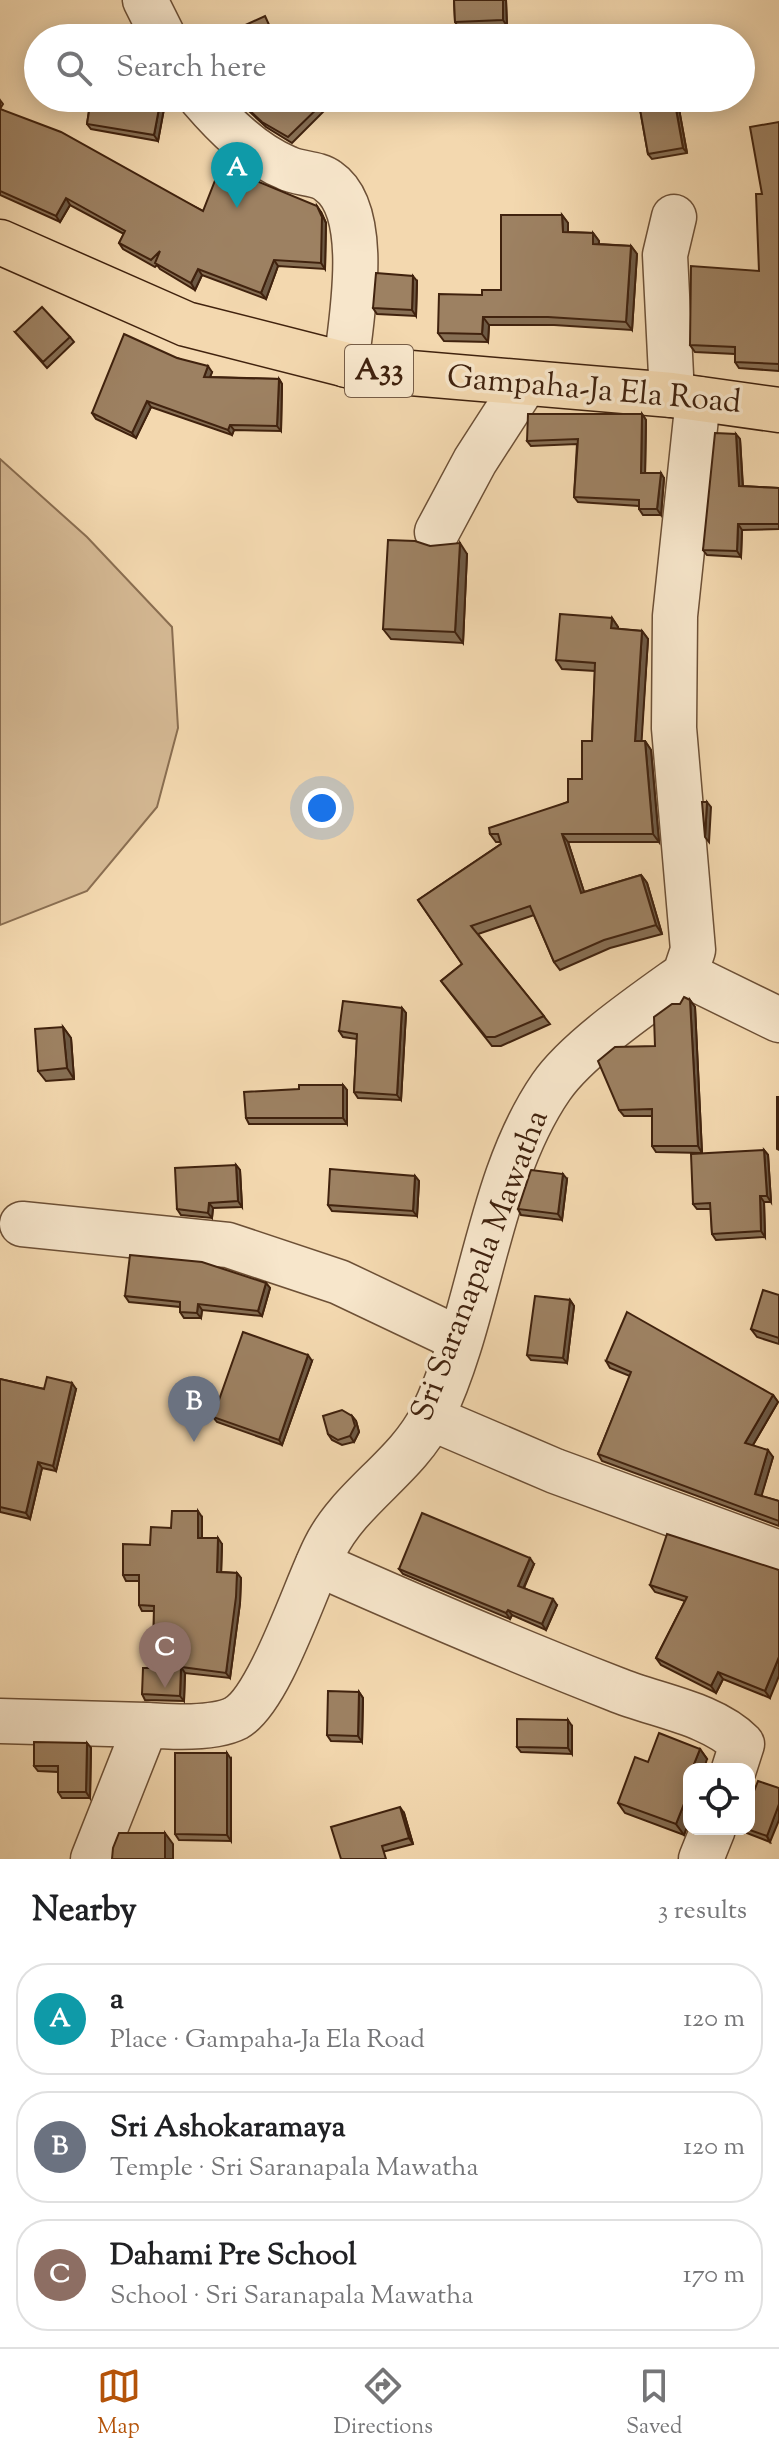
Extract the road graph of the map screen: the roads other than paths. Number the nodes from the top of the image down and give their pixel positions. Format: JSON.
{"nodes":[{"id":1,"x":145,"y":0,"type":"edge"},
{"id":2,"x":157,"y":24,"type":"edge"},
{"id":3,"x":215,"y":112,"type":"edge"},
{"id":4,"x":674,"y":217,"type":"dead end"},
{"id":5,"x":0,"y":242,"type":"edge"},
{"id":6,"x":346,"y":365,"type":"junction"},
{"id":7,"x":524,"y":385,"type":"junction"},
{"id":8,"x":685,"y":397,"type":"junction"},
{"id":9,"x":779,"y":410,"type":"edge"},
{"id":10,"x":437,"y":532,"type":"dead end"},
{"id":11,"x":685,"y":974,"type":"junction"},
{"id":12,"x":779,"y":1020,"type":"edge"},
{"id":13,"x":22,"y":1224,"type":"dead end"},
{"id":14,"x":459,"y":1339,"type":"junction"},
{"id":15,"x":431,"y":1418,"type":"junction"},
{"id":16,"x":779,"y":1553,"type":"edge"},
{"id":17,"x":318,"y":1564,"type":"junction"},
{"id":18,"x":0,"y":1721,"type":"edge"},
{"id":19,"x":146,"y":1725,"type":"junction"},
{"id":20,"x":736,"y":1763,"type":"edge"},
{"id":21,"x":711,"y":1835,"type":"edge"},
{"id":22,"x":93,"y":1859,"type":"edge"},
{"id":23,"x":701,"y":1859,"type":"edge"}],
"edges":[{"from":1,"to":2,"type":"street"},
{"from":3,"to":6,"type":"street"},
{"from":4,"to":8,"type":"street"},
{"from":5,"to":6,"type":"highway","name":"Gampaha-Ja Ela Road","number":"A33"},
{"from":6,"to":7,"type":"highway","name":"Gampaha-Ja Ela Road","number":"A33"},
{"from":7,"to":8,"type":"highway","name":"Gampaha-Ja Ela Road","number":"A33"},
{"from":7,"to":10,"type":"street"},
{"from":8,"to":9,"type":"highway","name":"Gampaha-Ja Ela Road","number":"A33"},
{"from":8,"to":11,"type":"street"},
{"from":11,"to":12,"type":"street"},
{"from":11,"to":14,"type":"street","name":"Sri Saranapala Mawatha"},
{"from":13,"to":14,"type":"street"},
{"from":14,"to":15,"type":"street","name":"Sri Saranapala Mawatha"},
{"from":15,"to":16,"type":"street"},
{"from":15,"to":17,"type":"street","name":"Sri Saranapala Mawatha"},
{"from":17,"to":19,"type":"street","name":"Sri Saranapala Mawatha"},
{"from":17,"to":20,"type":"street"},
{"from":18,"to":19,"type":"street","name":"Sri Saranapala Mawatha"},
{"from":19,"to":22,"type":"street"},
{"from":21,"to":23,"type":"street"}]}
